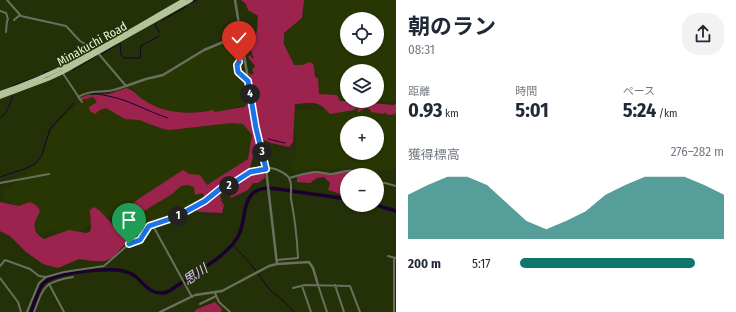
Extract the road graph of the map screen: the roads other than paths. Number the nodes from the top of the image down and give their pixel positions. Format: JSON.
{"nodes":[{"id":1,"x":7,"y":0,"type":"edge"},
{"id":2,"x":184,"y":0,"type":"edge"},
{"id":3,"x":191,"y":0,"type":"edge"},
{"id":4,"x":235,"y":0,"type":"edge"},
{"id":5,"x":0,"y":11,"type":"edge"},
{"id":6,"x":20,"y":15,"type":"junction"},
{"id":7,"x":14,"y":20,"type":"dead end"},
{"id":8,"x":6,"y":32,"type":"dead end"},
{"id":9,"x":241,"y":36,"type":"junction"},
{"id":10,"x":226,"y":41,"type":"junction"},
{"id":11,"x":96,"y":52,"type":"junction"},
{"id":12,"x":243,"y":56,"type":"junction"},
{"id":13,"x":62,"y":71,"type":"junction"},
{"id":14,"x":248,"y":81,"type":"junction"},
{"id":15,"x":126,"y":86,"type":"junction"},
{"id":16,"x":0,"y":93,"type":"edge"},
{"id":17,"x":0,"y":97,"type":"edge"},
{"id":18,"x":78,"y":97,"type":"junction"},
{"id":19,"x":82,"y":102,"type":"dead end"},
{"id":20,"x":266,"y":169,"type":"junction"},
{"id":21,"x":340,"y":171,"type":"edge"},
{"id":22,"x":49,"y":174,"type":"dead end"},
{"id":23,"x":289,"y":178,"type":"junction"},
{"id":24,"x":384,"y":182,"type":"edge"},
{"id":25,"x":0,"y":183,"type":"edge"},
{"id":26,"x":396,"y":186,"type":"edge"},
{"id":27,"x":152,"y":224,"type":"junction"},
{"id":28,"x":388,"y":256,"type":"dead end"},
{"id":29,"x":395,"y":258,"type":"edge"},
{"id":30,"x":277,"y":262,"type":"junction"},
{"id":31,"x":0,"y":266,"type":"edge"},
{"id":32,"x":46,"y":277,"type":"junction"},
{"id":33,"x":73,"y":277,"type":"dead end"},
{"id":34,"x":0,"y":278,"type":"edge"},
{"id":35,"x":49,"y":284,"type":"junction"},
{"id":36,"x":318,"y":285,"type":"junction"},
{"id":37,"x":302,"y":286,"type":"junction"},
{"id":38,"x":335,"y":286,"type":"junction"},
{"id":39,"x":293,"y":288,"type":"dead end"},
{"id":40,"x":216,"y":295,"type":"junction"},
{"id":41,"x":192,"y":297,"type":"junction"},
{"id":42,"x":200,"y":304,"type":"dead end"},
{"id":43,"x":21,"y":312,"type":"edge"},
{"id":44,"x":27,"y":312,"type":"edge"},
{"id":45,"x":34,"y":312,"type":"edge"},
{"id":46,"x":64,"y":312,"type":"edge"},
{"id":47,"x":160,"y":312,"type":"edge"},
{"id":48,"x":230,"y":312,"type":"edge"},
{"id":49,"x":310,"y":312,"type":"edge"},
{"id":50,"x":328,"y":312,"type":"edge"},
{"id":51,"x":344,"y":312,"type":"edge"},
{"id":52,"x":360,"y":312,"type":"edge"},
{"id":53,"x":394,"y":312,"type":"edge"}],
"edges":[{"from":1,"to":6,"type":"street"},
{"from":2,"to":11,"type":"highway","name":"Minakuchi Road"},
{"from":3,"to":11,"type":"highway","name":"Minakuchi Road"},
{"from":4,"to":9,"type":"street"},
{"from":5,"to":8,"type":"street"},
{"from":6,"to":7,"type":"street"},
{"from":6,"to":11,"type":"street"},
{"from":9,"to":10,"type":"street"},
{"from":9,"to":12,"type":"street"},
{"from":10,"to":12,"type":"street"},
{"from":10,"to":15,"type":"street"},
{"from":11,"to":13,"type":"highway","name":"Minakuchi Road"},
{"from":11,"to":15,"type":"street"},
{"from":12,"to":14,"type":"street"},
{"from":12,"to":14,"type":"street"},
{"from":13,"to":16,"type":"highway","name":"Minakuchi Road"},
{"from":13,"to":17,"type":"highway","name":"Minakuchi Road"},
{"from":13,"to":18,"type":"street"},
{"from":14,"to":20,"type":"street"},
{"from":15,"to":18,"type":"street"},
{"from":18,"to":19,"type":"street"},
{"from":20,"to":23,"type":"street"},
{"from":20,"to":27,"type":"street"},
{"from":20,"to":30,"type":"street"},
{"from":21,"to":23,"type":"street"},
{"from":22,"to":25,"type":"street"},
{"from":23,"to":30,"type":"street"},
{"from":24,"to":26,"type":"street"},
{"from":27,"to":32,"type":"street"},
{"from":27,"to":41,"type":"street"},
{"from":28,"to":29,"type":"street"},
{"from":29,"to":53,"type":"street"},
{"from":30,"to":36,"type":"street"},
{"from":30,"to":40,"type":"street"},
{"from":31,"to":32,"type":"street"},
{"from":32,"to":44,"type":"street"},
{"from":33,"to":35,"type":"street"},
{"from":34,"to":43,"type":"street"},
{"from":35,"to":45,"type":"street"},
{"from":35,"to":46,"type":"street"},
{"from":36,"to":37,"type":"street"},
{"from":36,"to":38,"type":"street"},
{"from":36,"to":50,"type":"street"},
{"from":37,"to":39,"type":"street"},
{"from":37,"to":49,"type":"street"},
{"from":38,"to":51,"type":"street"},
{"from":38,"to":52,"type":"street"},
{"from":40,"to":41,"type":"street"},
{"from":40,"to":42,"type":"street"},
{"from":40,"to":48,"type":"street"},
{"from":41,"to":47,"type":"street"}]}
